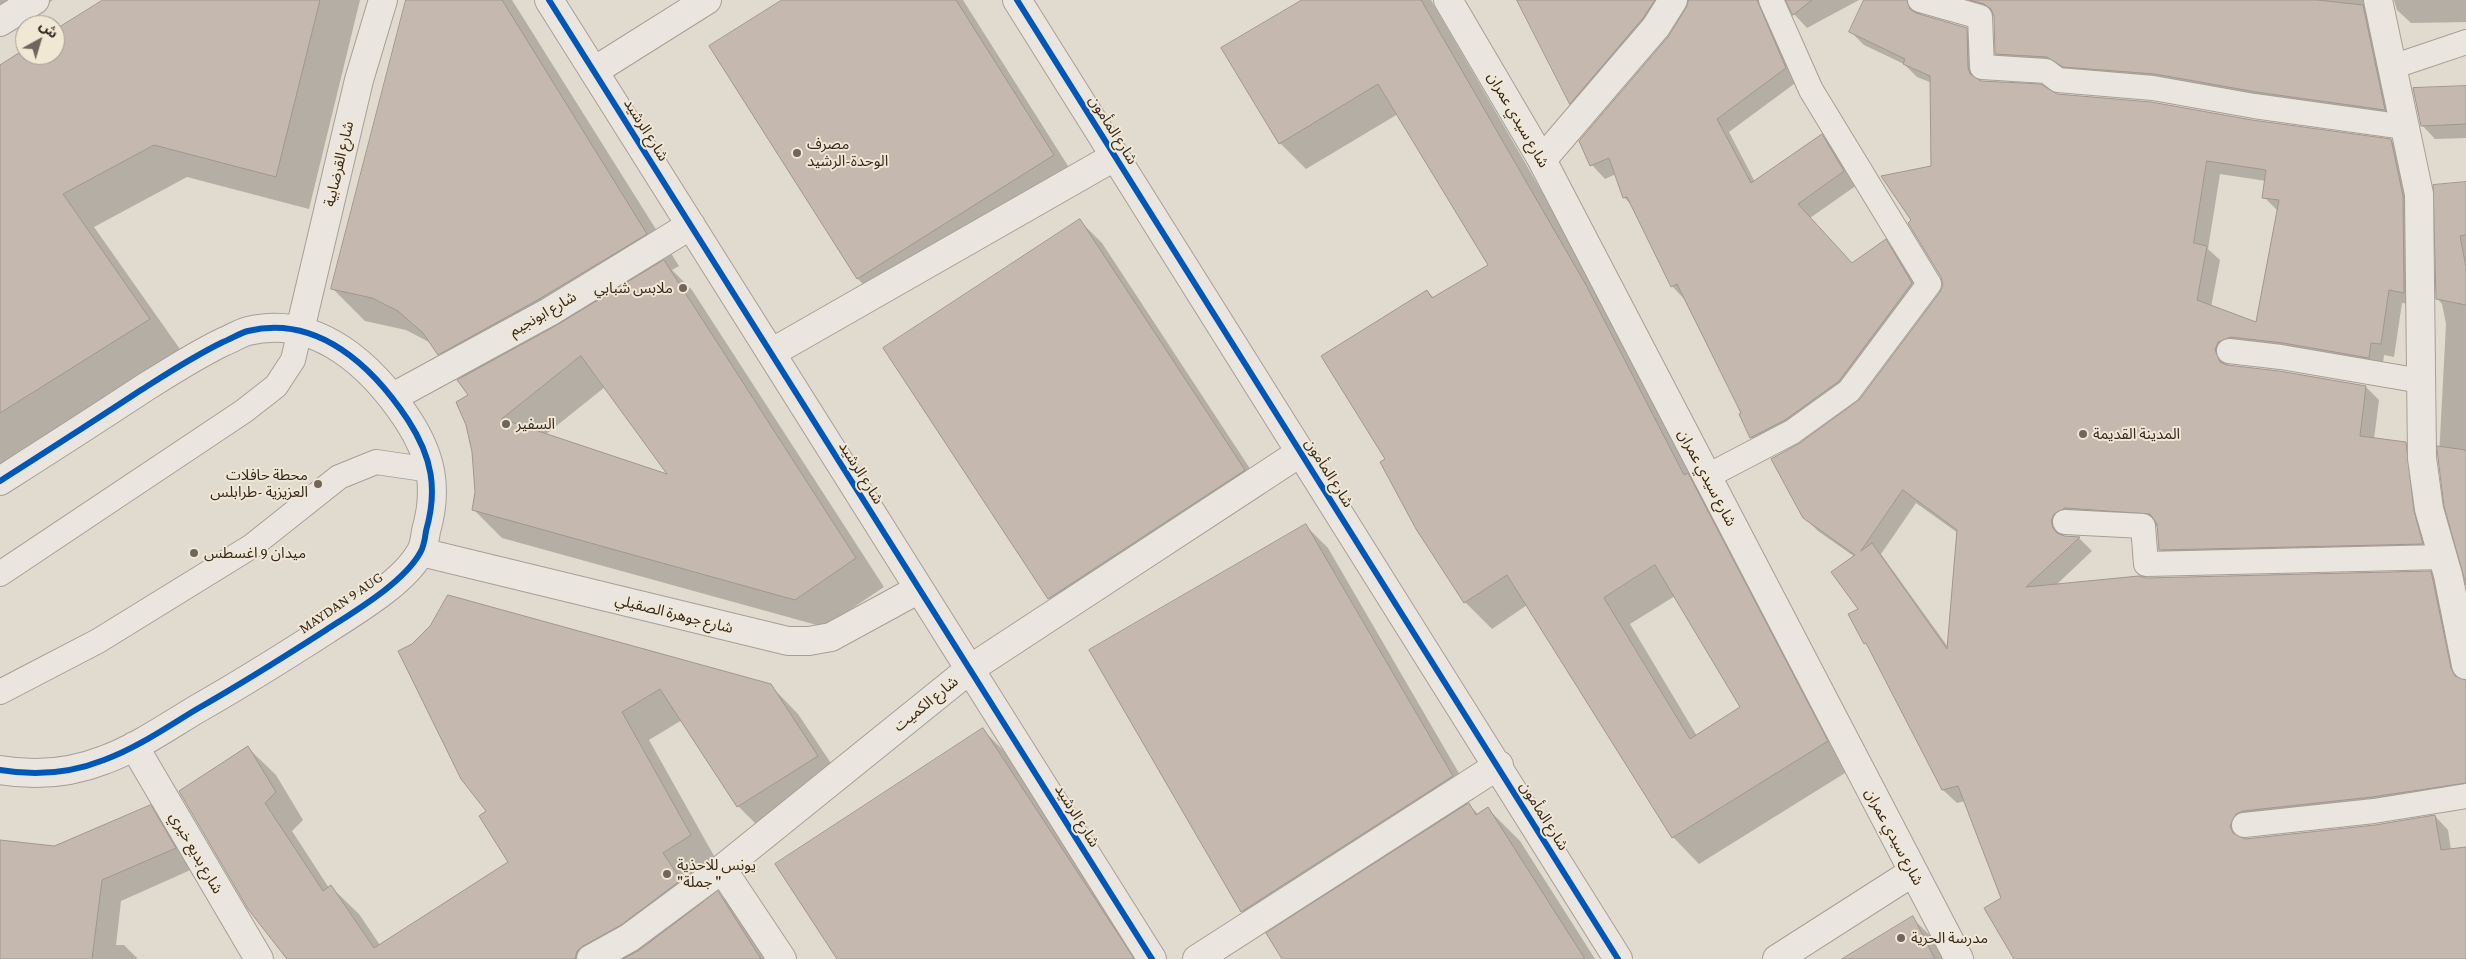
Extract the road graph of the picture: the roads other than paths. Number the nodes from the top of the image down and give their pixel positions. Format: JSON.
{"nodes":[{"id":1,"x":35,"y":0,"type":"edge"},
{"id":2,"x":383,"y":0,"type":"edge"},
{"id":3,"x":549,"y":0,"type":"edge"},
{"id":4,"x":707,"y":0,"type":"edge"},
{"id":5,"x":1017,"y":0,"type":"edge"},
{"id":6,"x":1448,"y":0,"type":"edge"},
{"id":7,"x":1673,"y":0,"type":"edge"},
{"id":8,"x":1771,"y":0,"type":"edge"},
{"id":9,"x":1920,"y":0,"type":"edge"},
{"id":10,"x":2378,"y":0,"type":"edge"},
{"id":11,"x":0,"y":22,"type":"edge"},
{"id":12,"x":2466,"y":42,"type":"edge"},
{"id":13,"x":2392,"y":67,"type":"junction"},
{"id":14,"x":594,"y":71,"type":"junction"},
{"id":15,"x":2405,"y":126,"type":"junction"},
{"id":16,"x":1114,"y":157,"type":"junction"},
{"id":17,"x":1542,"y":160,"type":"junction"},
{"id":18,"x":691,"y":225,"type":"junction"},
{"id":19,"x":300,"y":330,"type":"junction"},
{"id":20,"x":2228,"y":351,"type":"dead end"},
{"id":21,"x":771,"y":352,"type":"junction"},
{"id":22,"x":2421,"y":381,"type":"junction"},
{"id":23,"x":393,"y":397,"type":"junction"},
{"id":24,"x":1301,"y":452,"type":"junction"},
{"id":25,"x":431,"y":470,"type":"junction"},
{"id":26,"x":1706,"y":476,"type":"junction"},
{"id":27,"x":0,"y":481,"type":"edge"},
{"id":28,"x":2065,"y":522,"type":"dead end"},
{"id":29,"x":421,"y":552,"type":"junction"},
{"id":30,"x":2442,"y":557,"type":"junction"},
{"id":31,"x":0,"y":574,"type":"edge"},
{"id":32,"x":919,"y":589,"type":"junction"},
{"id":33,"x":2466,"y":665,"type":"edge"},
{"id":34,"x":970,"y":669,"type":"junction"},
{"id":35,"x":0,"y":692,"type":"edge"},
{"id":36,"x":134,"y":746,"type":"junction"},
{"id":37,"x":1499,"y":766,"type":"junction"},
{"id":38,"x":0,"y":770,"type":"edge"},
{"id":39,"x":2466,"y":796,"type":"edge"},
{"id":40,"x":2244,"y":825,"type":"dead end"},
{"id":41,"x":722,"y":869,"type":"junction"},
{"id":42,"x":1913,"y":872,"type":"junction"},
{"id":43,"x":259,"y":959,"type":"edge"},
{"id":44,"x":591,"y":959,"type":"edge"},
{"id":45,"x":782,"y":959,"type":"edge"},
{"id":46,"x":1152,"y":959,"type":"edge"},
{"id":47,"x":1198,"y":959,"type":"edge"},
{"id":48,"x":1618,"y":959,"type":"edge"},
{"id":49,"x":1777,"y":959,"type":"edge"},
{"id":50,"x":1959,"y":959,"type":"edge"}],
"edges":[{"from":1,"to":11,"type":"street"},
{"from":2,"to":19,"type":"street","name":"شارع القرضابية"},
{"from":3,"to":14,"type":"street","name":"شارع الرشيد"},
{"from":4,"to":14,"type":"street"},
{"from":5,"to":16,"type":"street","name":"شارع المأمون"},
{"from":6,"to":17,"type":"street","name":"شارع سيدي عمران"},
{"from":7,"to":17,"type":"street"},
{"from":8,"to":26,"type":"lane"},
{"from":9,"to":15,"type":"lane"},
{"from":10,"to":13,"type":"street"},
{"from":12,"to":13,"type":"lane"},
{"from":13,"to":15,"type":"street"},
{"from":14,"to":18,"type":"street","name":"شارع الرشيد"},
{"from":15,"to":22,"type":"street"},
{"from":16,"to":21,"type":"street"},
{"from":16,"to":24,"type":"street","name":"شارع المأمون"},
{"from":17,"to":26,"type":"street","name":"شارع سيدي عمران"},
{"from":18,"to":21,"type":"street","name":"شارع الرشيد"},
{"from":18,"to":23,"type":"street","name":"شارع ابونجيم"},
{"from":19,"to":23,"type":"street","name":"MAYDAN 9 AUG"},
{"from":19,"to":27,"type":"street","name":"MAYDAN 9 AUG"},
{"from":19,"to":31,"type":"lane"},
{"from":20,"to":22,"type":"lane"},
{"from":21,"to":32,"type":"street","name":"شارع الرشيد"},
{"from":22,"to":30,"type":"street"},
{"from":23,"to":25,"type":"street","name":"MAYDAN 9 AUG"},
{"from":24,"to":34,"type":"street","name":"شارع الكميت"},
{"from":24,"to":37,"type":"street","name":"شارع المأمون"},
{"from":25,"to":29,"type":"street","name":"MAYDAN 9 AUG"},
{"from":25,"to":35,"type":"lane"},
{"from":26,"to":42,"type":"street","name":"شارع سيدي عمران"},
{"from":28,"to":30,"type":"lane"},
{"from":29,"to":32,"type":"street","name":"شارع جوهرة الصقيلي"},
{"from":29,"to":36,"type":"street","name":"MAYDAN 9 AUG"},
{"from":30,"to":33,"type":"street"},
{"from":32,"to":34,"type":"street","name":"شارع الرشيد"},
{"from":34,"to":41,"type":"street","name":"شارع الكميت"},
{"from":34,"to":46,"type":"street","name":"شارع الرشيد"},
{"from":36,"to":38,"type":"street","name":"MAYDAN 9 AUG"},
{"from":36,"to":43,"type":"street","name":"شارع بديع خيري"},
{"from":37,"to":47,"type":"street"},
{"from":37,"to":48,"type":"street","name":"شارع المأمون"},
{"from":39,"to":40,"type":"lane"},
{"from":41,"to":44,"type":"street","name":"شارع الكميت"},
{"from":41,"to":45,"type":"street"},
{"from":42,"to":49,"type":"street"},
{"from":42,"to":50,"type":"street","name":"شارع سيدي عمران"}]}
